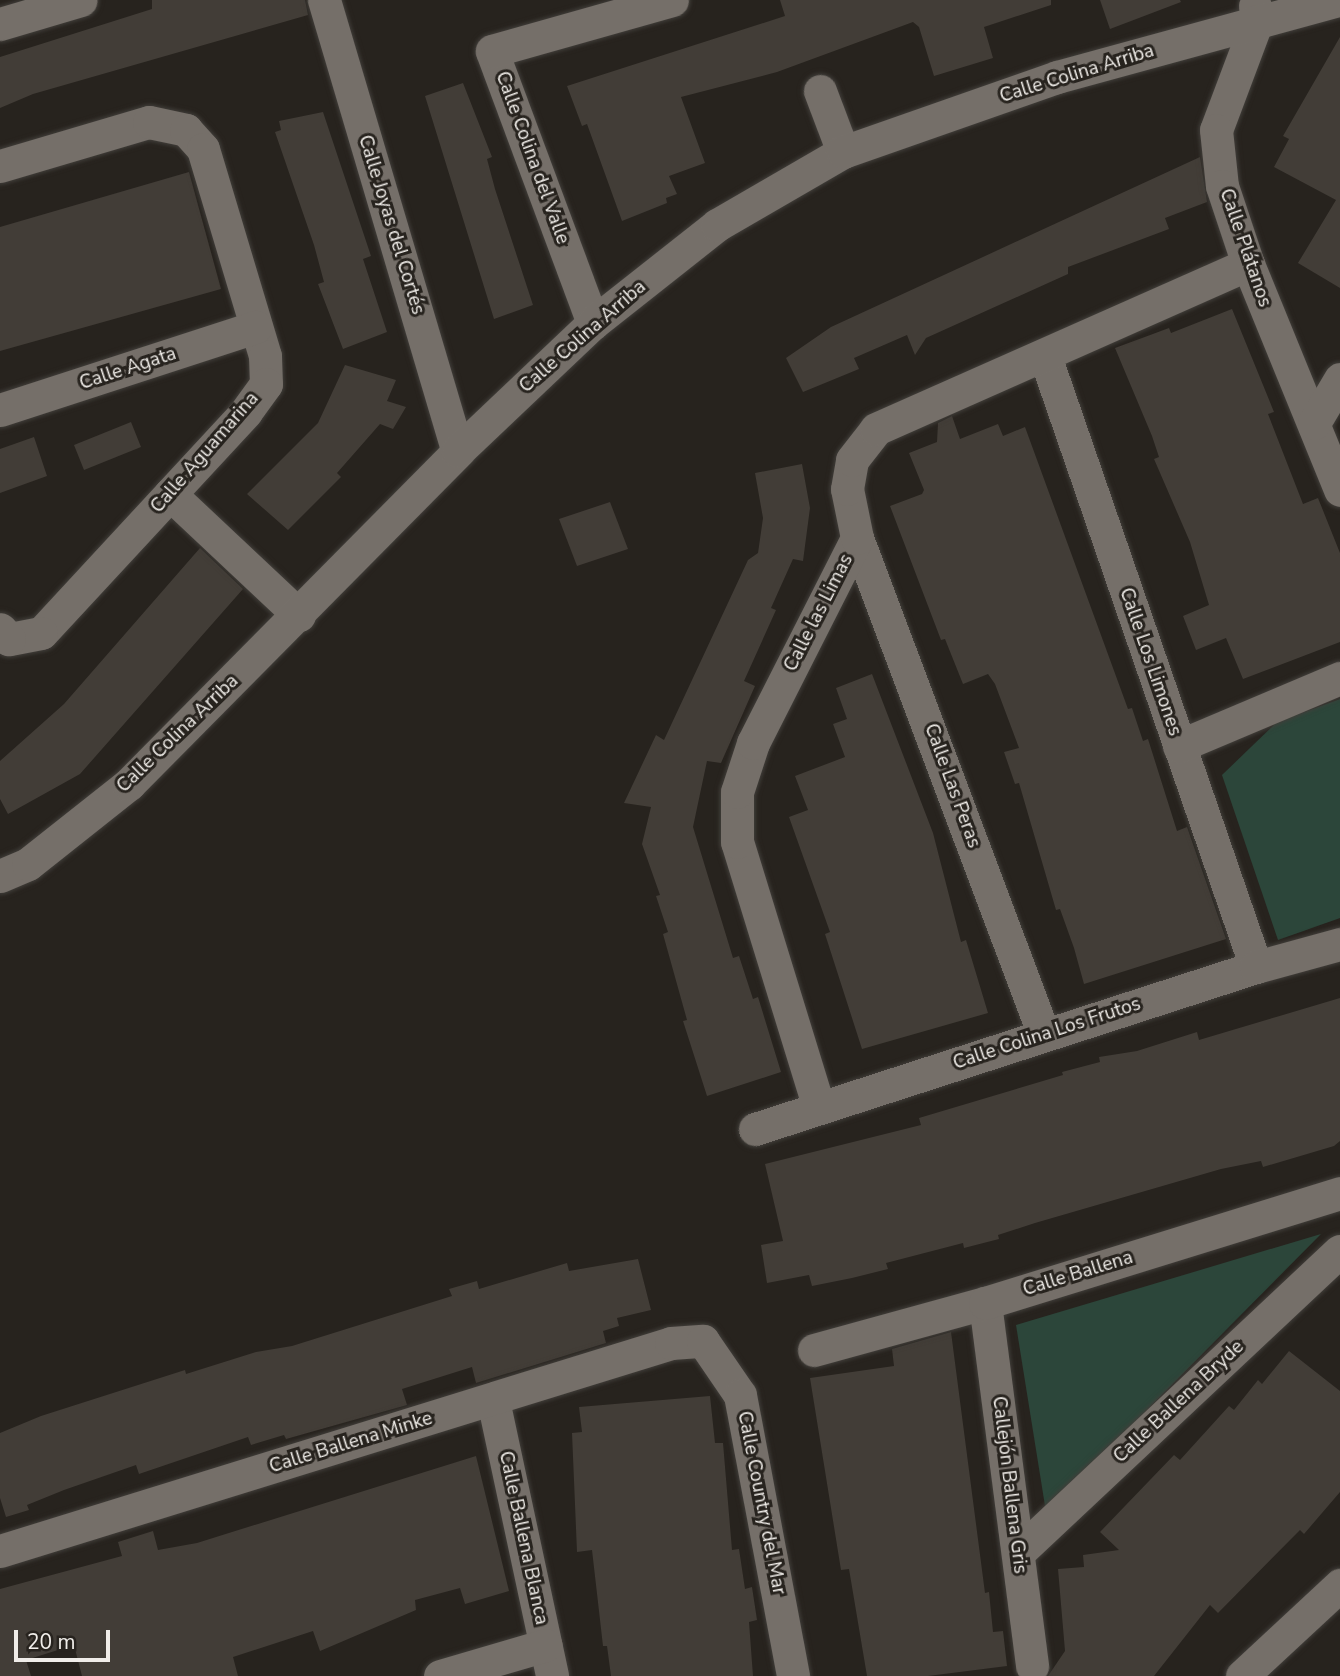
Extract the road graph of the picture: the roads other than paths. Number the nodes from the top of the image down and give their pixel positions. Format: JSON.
{"nodes":[{"id":1,"x":80,"y":0,"type":"edge"},
{"id":2,"x":324,"y":0,"type":"edge"},
{"id":3,"x":672,"y":0,"type":"edge"},
{"id":4,"x":1338,"y":0,"type":"edge"},
{"id":5,"x":1255,"y":10,"type":"edge"},
{"id":6,"x":0,"y":24,"type":"edge"},
{"id":7,"x":820,"y":91,"type":"dead end"},
{"id":8,"x":843,"y":152,"type":"junction"},
{"id":9,"x":0,"y":166,"type":"edge"},
{"id":10,"x":1248,"y":264,"type":"junction"},
{"id":11,"x":593,"y":323,"type":"junction"},
{"id":12,"x":256,"y":327,"type":"junction"},
{"id":13,"x":1045,"y":356,"type":"junction"},
{"id":14,"x":1340,"y":379,"type":"edge"},
{"id":15,"x":0,"y":410,"type":"edge"},
{"id":16,"x":1314,"y":423,"type":"junction"},
{"id":17,"x":458,"y":451,"type":"junction"},
{"id":18,"x":1340,"y":490,"type":"edge"},
{"id":19,"x":170,"y":494,"type":"junction"},
{"id":20,"x":857,"y":538,"type":"junction"},
{"id":21,"x":299,"y":615,"type":"junction"},
{"id":22,"x":4,"y":634,"type":"edge"},
{"id":23,"x":1340,"y":678,"type":"edge"},
{"id":24,"x":1179,"y":746,"type":"junction"},
{"id":25,"x":0,"y":876,"type":"edge"},
{"id":26,"x":1340,"y":944,"type":"edge"},
{"id":27,"x":1256,"y":967,"type":"junction"},
{"id":28,"x":1044,"y":1035,"type":"junction"},
{"id":29,"x":819,"y":1108,"type":"junction"},
{"id":30,"x":755,"y":1129,"type":"dead end"},
{"id":31,"x":1340,"y":1193,"type":"edge"},
{"id":32,"x":1340,"y":1251,"type":"edge"},
{"id":33,"x":985,"y":1303,"type":"junction"},
{"id":34,"x":703,"y":1341,"type":"joint"},
{"id":35,"x":814,"y":1350,"type":"dead end"},
{"id":36,"x":493,"y":1400,"type":"junction"},
{"id":37,"x":0,"y":1551,"type":"edge"},
{"id":38,"x":1017,"y":1553,"type":"junction"},
{"id":39,"x":1340,"y":1585,"type":"edge"},
{"id":40,"x":549,"y":1661,"type":"edge"},
{"id":41,"x":1032,"y":1666,"type":"dead end"},
{"id":42,"x":440,"y":1676,"type":"edge"},
{"id":43,"x":793,"y":1676,"type":"edge"},
{"id":44,"x":1242,"y":1676,"type":"edge"}],
"edges":[{"from":1,"to":6,"type":"street"},
{"from":2,"to":17,"type":"street","name":"Calle Joyas del Cortés"},
{"from":3,"to":11,"type":"street","name":"Calle Colina del Valle"},
{"from":4,"to":5,"type":"street","name":"Calle Colina Arriba"},
{"from":5,"to":8,"type":"street","name":"Calle Colina Arriba"},
{"from":5,"to":10,"type":"street","name":"Calle Plátanos"},
{"from":7,"to":8,"type":"street"},
{"from":8,"to":11,"type":"street","name":"Calle Colina Arriba"},
{"from":9,"to":12,"type":"street","name":"Calle Aguamarina"},
{"from":10,"to":13,"type":"street","name":"Calle las Limas"},
{"from":10,"to":16,"type":"street","name":"Calle Plátanos"},
{"from":11,"to":17,"type":"street","name":"Calle Colina Arriba"},
{"from":12,"to":15,"type":"street","name":"Calle Agata"},
{"from":12,"to":19,"type":"street","name":"Calle Aguamarina"},
{"from":13,"to":20,"type":"street","name":"Calle las Limas"},
{"from":13,"to":24,"type":"street","name":"Calle Los Limones"},
{"from":14,"to":16,"type":"street"},
{"from":16,"to":18,"type":"street","name":"Calle Plátanos"},
{"from":17,"to":21,"type":"street","name":"Calle Colina Arriba"},
{"from":19,"to":21,"type":"street"},
{"from":19,"to":22,"type":"street","name":"Calle Aguamarina"},
{"from":20,"to":28,"type":"street","name":"Calle Las Peras"},
{"from":20,"to":29,"type":"street","name":"Calle las Limas"},
{"from":21,"to":25,"type":"street","name":"Calle Colina Arriba"},
{"from":23,"to":24,"type":"street"},
{"from":24,"to":27,"type":"street","name":"Calle Los Limones"},
{"from":26,"to":27,"type":"street","name":"Calle Colina Los Frutos"},
{"from":27,"to":28,"type":"street","name":"Calle Colina Los Frutos"},
{"from":28,"to":29,"type":"street","name":"Calle Colina Los Frutos"},
{"from":29,"to":30,"type":"street","name":"Calle Colina Los Frutos"},
{"from":31,"to":33,"type":"street","name":"Calle Ballena"},
{"from":32,"to":38,"type":"street","name":"Calle Ballena Bryde"},
{"from":33,"to":35,"type":"street","name":"Calle Ballena"},
{"from":33,"to":38,"type":"street","name":"Callejón Ballena Gris"},
{"from":34,"to":36,"type":"street","name":"Calle Ballena Minke"},
{"from":34,"to":43,"type":"street","name":"Calle Country del Mar"},
{"from":36,"to":37,"type":"street","name":"Calle Ballena Minke"},
{"from":36,"to":40,"type":"street","name":"Calle Ballena Blanca"},
{"from":38,"to":41,"type":"street","name":"Callejón Ballena Gris"},
{"from":39,"to":44,"type":"street"},
{"from":40,"to":42,"type":"street"}]}
